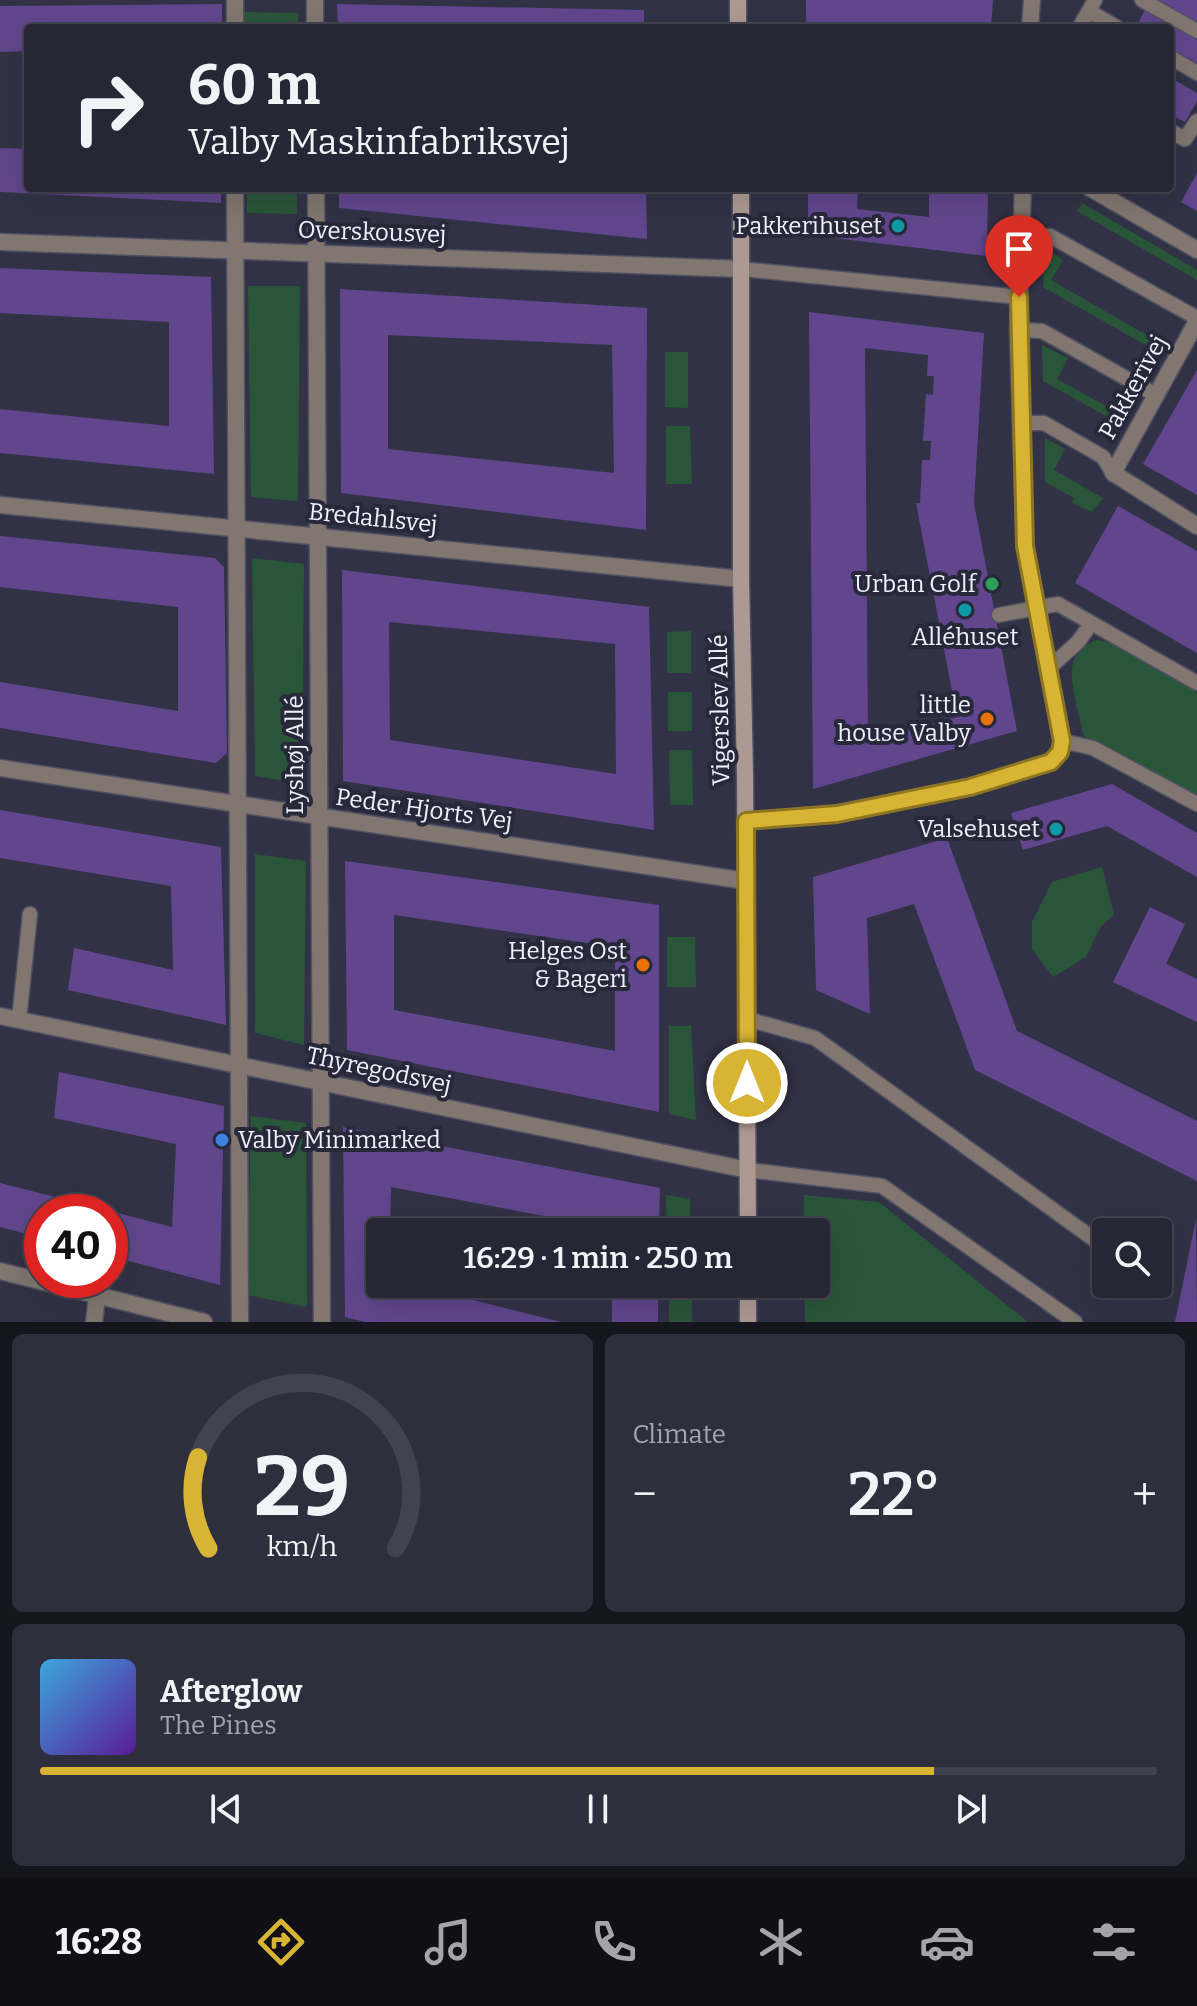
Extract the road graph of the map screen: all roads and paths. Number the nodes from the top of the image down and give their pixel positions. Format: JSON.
{"nodes":[{"id":1,"x":235,"y":0,"type":"edge"},
{"id":2,"x":315,"y":0,"type":"edge"},
{"id":3,"x":738,"y":0,"type":"edge"},
{"id":4,"x":1032,"y":0,"type":"edge"},
{"id":5,"x":1142,"y":0,"type":"edge"},
{"id":6,"x":1092,"y":6,"type":"edge"},
{"id":7,"x":235,"y":24,"type":"edge"},
{"id":8,"x":315,"y":24,"type":"edge"},
{"id":9,"x":738,"y":24,"type":"edge"},
{"id":10,"x":1030,"y":24,"type":"edge"},
{"id":11,"x":1081,"y":24,"type":"edge"},
{"id":12,"x":1113,"y":24,"type":"edge"},
{"id":13,"x":1197,"y":31,"type":"edge"},
{"id":14,"x":1174,"y":59,"type":"edge"},
{"id":15,"x":1197,"y":73,"type":"edge"},
{"id":16,"x":1197,"y":121,"type":"edge"},
{"id":17,"x":1174,"y":133,"type":"edge"},
{"id":18,"x":235,"y":192,"type":"edge"},
{"id":19,"x":316,"y":192,"type":"edge"},
{"id":20,"x":741,"y":192,"type":"edge"},
{"id":21,"x":1023,"y":192,"type":"edge"},
{"id":22,"x":1097,"y":192,"type":"edge"},
{"id":23,"x":1021,"y":235,"type":"junction"},
{"id":24,"x":0,"y":242,"type":"edge"},
{"id":25,"x":1197,"y":250,"type":"edge"},
{"id":26,"x":236,"y":251,"type":"junction"},
{"id":27,"x":317,"y":254,"type":"junction"},
{"id":28,"x":742,"y":269,"type":"junction"},
{"id":29,"x":1019,"y":297,"type":"junction"},
{"id":30,"x":1197,"y":319,"type":"edge"},
{"id":31,"x":1018,"y":330,"type":"junction"},
{"id":32,"x":1156,"y":395,"type":"junction"},
{"id":33,"x":1021,"y":423,"type":"junction"},
{"id":34,"x":1113,"y":473,"type":"junction"},
{"id":35,"x":0,"y":505,"type":"edge"},
{"id":36,"x":1197,"y":526,"type":"edge"},
{"id":37,"x":237,"y":528,"type":"junction"},
{"id":38,"x":318,"y":537,"type":"junction"},
{"id":39,"x":741,"y":579,"type":"junction"},
{"id":40,"x":1036,"y":607,"type":"junction"},
{"id":41,"x":999,"y":615,"type":"dead end"},
{"id":42,"x":1091,"y":624,"type":"junction"},
{"id":43,"x":1049,"y":668,"type":"junction"},
{"id":44,"x":1197,"y":683,"type":"edge"},
{"id":45,"x":1062,"y":741,"type":"junction"},
{"id":46,"x":0,"y":768,"type":"edge"},
{"id":47,"x":238,"y":804,"type":"junction"},
{"id":48,"x":1197,"y":804,"type":"edge"},
{"id":49,"x":320,"y":818,"type":"junction"},
{"id":50,"x":746,"y":821,"type":"junction"},
{"id":51,"x":746,"y":881,"type":"junction"},
{"id":52,"x":30,"y":914,"type":"dead end"},
{"id":53,"x":0,"y":1016,"type":"edge"},
{"id":54,"x":747,"y":1019,"type":"junction"},
{"id":55,"x":19,"y":1020,"type":"junction"},
{"id":56,"x":239,"y":1065,"type":"junction"},
{"id":57,"x":321,"y":1083,"type":"junction"},
{"id":58,"x":748,"y":1170,"type":"junction"},
{"id":59,"x":748,"y":1218,"type":"edge"},
{"id":60,"x":1092,"y":1238,"type":"edge"},
{"id":61,"x":0,"y":1271,"type":"edge"},
{"id":62,"x":24,"y":1277,"type":"edge"},
{"id":63,"x":97,"y":1298,"type":"edge"},
{"id":64,"x":105,"y":1298,"type":"edge"},
{"id":65,"x":748,"y":1298,"type":"edge"},
{"id":66,"x":94,"y":1322,"type":"edge"},
{"id":67,"x":204,"y":1322,"type":"edge"},
{"id":68,"x":240,"y":1322,"type":"edge"},
{"id":69,"x":322,"y":1322,"type":"edge"},
{"id":70,"x":748,"y":1322,"type":"edge"},
{"id":71,"x":1075,"y":1322,"type":"edge"}],
"edges":[{"from":1,"to":7,"type":"street"},
{"from":2,"to":8,"type":"street"},
{"from":3,"to":9,"type":"street"},
{"from":4,"to":10,"type":"street"},
{"from":5,"to":13,"type":"lane"},
{"from":6,"to":11,"type":"lane"},
{"from":6,"to":12,"type":"lane"},
{"from":14,"to":15,"type":"lane"},
{"from":16,"to":17,"type":"lane"},
{"from":18,"to":26,"type":"street"},
{"from":19,"to":27,"type":"street","name":"Lyshøj Allé"},
{"from":20,"to":28,"type":"street","name":"Vigerslev Allé"},
{"from":21,"to":23,"type":"street"},
{"from":22,"to":25,"type":"street"},
{"from":23,"to":29,"type":"street"},
{"from":23,"to":30,"type":"lane"},
{"from":24,"to":26,"type":"street","name":"Overskousvej"},
{"from":26,"to":27,"type":"street","name":"Overskousvej"},
{"from":26,"to":37,"type":"street"},
{"from":27,"to":28,"type":"street","name":"Overskousvej"},
{"from":27,"to":38,"type":"street","name":"Lyshøj Allé"},
{"from":28,"to":29,"type":"lane"},
{"from":28,"to":39,"type":"street","name":"Vigerslev Allé"},
{"from":29,"to":31,"type":"street"},
{"from":30,"to":32,"type":"street","name":"Pakkerivej"},
{"from":31,"to":32,"type":"lane"},
{"from":31,"to":33,"type":"street"},
{"from":32,"to":34,"type":"street","name":"Pakkerivej"},
{"from":33,"to":34,"type":"lane"},
{"from":33,"to":40,"type":"street"},
{"from":34,"to":36,"type":"street","name":"Pakkerivej"},
{"from":35,"to":37,"type":"street","name":"Bredahlsvej"},
{"from":37,"to":38,"type":"street","name":"Bredahlsvej"},
{"from":37,"to":47,"type":"street"},
{"from":38,"to":39,"type":"street","name":"Bredahlsvej"},
{"from":38,"to":49,"type":"street","name":"Lyshøj Allé"},
{"from":39,"to":50,"type":"street","name":"Vigerslev Allé"},
{"from":40,"to":41,"type":"lane"},
{"from":40,"to":42,"type":"lane"},
{"from":40,"to":43,"type":"street"},
{"from":42,"to":43,"type":"lane"},
{"from":42,"to":44,"type":"lane"},
{"from":43,"to":45,"type":"street"},
{"from":45,"to":48,"type":"lane"},
{"from":45,"to":50,"type":"street"},
{"from":46,"to":47,"type":"street","name":"Peder Hjorts Vej"},
{"from":47,"to":49,"type":"street","name":"Peder Hjorts Vej"},
{"from":47,"to":56,"type":"street"},
{"from":49,"to":51,"type":"street","name":"Peder Hjorts Vej"},
{"from":49,"to":57,"type":"street","name":"Lyshøj Allé"},
{"from":50,"to":51,"type":"street","name":"Vigerslev Allé"},
{"from":51,"to":54,"type":"street","name":"Vigerslev Allé"},
{"from":52,"to":55,"type":"lane"},
{"from":53,"to":55,"type":"street","name":"Thyregodsvej"},
{"from":54,"to":58,"type":"street","name":"Vigerslev Allé"},
{"from":54,"to":60,"type":"lane"},
{"from":55,"to":56,"type":"street","name":"Thyregodsvej"},
{"from":56,"to":57,"type":"street","name":"Thyregodsvej"},
{"from":56,"to":68,"type":"street"},
{"from":57,"to":58,"type":"street","name":"Thyregodsvej"},
{"from":57,"to":69,"type":"street","name":"Lyshøj Allé"},
{"from":58,"to":59,"type":"street","name":"Vigerslev Allé"},
{"from":58,"to":71,"type":"lane"},
{"from":61,"to":62,"type":"street"},
{"from":63,"to":66,"type":"street"},
{"from":64,"to":67,"type":"street"},
{"from":65,"to":70,"type":"street"}]}
